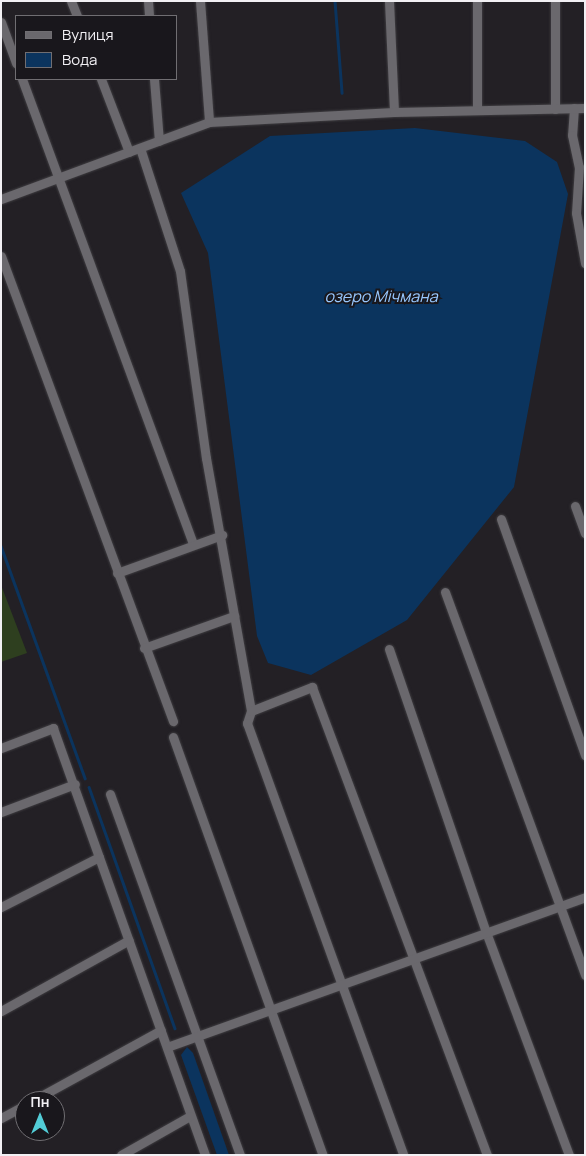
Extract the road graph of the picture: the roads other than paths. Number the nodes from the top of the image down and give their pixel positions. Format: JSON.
{"nodes":[{"id":1,"x":71,"y":1,"type":"edge"},
{"id":2,"x":148,"y":1,"type":"edge"},
{"id":3,"x":200,"y":1,"type":"edge"},
{"id":4,"x":389,"y":1,"type":"edge"},
{"id":5,"x":477,"y":1,"type":"edge"},
{"id":6,"x":555,"y":1,"type":"edge"},
{"id":7,"x":77,"y":15,"type":"edge"},
{"id":8,"x":149,"y":15,"type":"edge"},
{"id":9,"x":1,"y":22,"type":"edge"},
{"id":10,"x":15,"y":60,"type":"edge"},
{"id":11,"x":22,"y":80,"type":"edge"},
{"id":12,"x":101,"y":80,"type":"edge"},
{"id":13,"x":154,"y":80,"type":"edge"},
{"id":14,"x":574,"y":108,"type":"junction"},
{"id":15,"x":585,"y":108,"type":"edge"},
{"id":16,"x":555,"y":109,"type":"junction"},
{"id":17,"x":477,"y":110,"type":"junction"},
{"id":18,"x":394,"y":112,"type":"junction"},
{"id":19,"x":209,"y":122,"type":"junction"},
{"id":20,"x":159,"y":141,"type":"junction"},
{"id":21,"x":140,"y":148,"type":"junction"},
{"id":22,"x":129,"y":152,"type":"junction"},
{"id":23,"x":58,"y":178,"type":"junction"},
{"id":24,"x":1,"y":199,"type":"edge"},
{"id":25,"x":1,"y":256,"type":"edge"},
{"id":26,"x":585,"y":262,"type":"edge"},
{"id":27,"x":575,"y":506,"type":"dead end"},
{"id":28,"x":501,"y":519,"type":"dead end"},
{"id":29,"x":585,"y":533,"type":"edge"},
{"id":30,"x":222,"y":535,"type":"junction"},
{"id":31,"x":193,"y":545,"type":"junction"},
{"id":32,"x":117,"y":573,"type":"junction"},
{"id":33,"x":445,"y":592,"type":"dead end"},
{"id":34,"x":234,"y":616,"type":"junction"},
{"id":35,"x":144,"y":648,"type":"junction"},
{"id":36,"x":389,"y":649,"type":"dead end"},
{"id":37,"x":251,"y":711,"type":"junction"},
{"id":38,"x":173,"y":721,"type":"dead end"},
{"id":39,"x":173,"y":737,"type":"dead end"},
{"id":40,"x":1,"y":748,"type":"edge"},
{"id":41,"x":585,"y":755,"type":"edge"},
{"id":42,"x":75,"y":784,"type":"junction"},
{"id":43,"x":110,"y":794,"type":"dead end"},
{"id":44,"x":1,"y":812,"type":"edge"},
{"id":45,"x":99,"y":857,"type":"junction"},
{"id":46,"x":585,"y":897,"type":"edge"},
{"id":47,"x":561,"y":905,"type":"junction"},
{"id":48,"x":1,"y":907,"type":"edge"},
{"id":49,"x":486,"y":932,"type":"junction"},
{"id":50,"x":129,"y":940,"type":"junction"},
{"id":51,"x":413,"y":958,"type":"junction"},
{"id":52,"x":585,"y":976,"type":"edge"},
{"id":53,"x":341,"y":984,"type":"junction"},
{"id":54,"x":270,"y":1010,"type":"junction"},
{"id":55,"x":1,"y":1011,"type":"edge"},
{"id":56,"x":161,"y":1030,"type":"junction"},
{"id":57,"x":196,"y":1036,"type":"junction"},
{"id":58,"x":167,"y":1047,"type":"junction"},
{"id":59,"x":50,"y":1091,"type":"edge"},
{"id":60,"x":15,"y":1110,"type":"edge"},
{"id":61,"x":190,"y":1116,"type":"junction"},
{"id":62,"x":1,"y":1118,"type":"edge"},
{"id":63,"x":121,"y":1155,"type":"edge"},
{"id":64,"x":204,"y":1155,"type":"edge"},
{"id":65,"x":240,"y":1155,"type":"edge"},
{"id":66,"x":323,"y":1155,"type":"edge"},
{"id":67,"x":403,"y":1155,"type":"edge"},
{"id":68,"x":487,"y":1155,"type":"edge"},
{"id":69,"x":569,"y":1155,"type":"edge"}],
"edges":[{"from":1,"to":7,"type":"street"},
{"from":2,"to":8,"type":"street"},
{"from":3,"to":19,"type":"street"},
{"from":4,"to":18,"type":"street"},
{"from":5,"to":17,"type":"street"},
{"from":6,"to":16,"type":"street"},
{"from":9,"to":10,"type":"street"},
{"from":11,"to":23,"type":"street"},
{"from":12,"to":22,"type":"street"},
{"from":13,"to":20,"type":"street"},
{"from":14,"to":15,"type":"street"},
{"from":14,"to":16,"type":"street"},
{"from":14,"to":26,"type":"street"},
{"from":16,"to":17,"type":"street"},
{"from":17,"to":18,"type":"street"},
{"from":18,"to":19,"type":"street"},
{"from":19,"to":20,"type":"street"},
{"from":20,"to":21,"type":"street"},
{"from":21,"to":22,"type":"street"},
{"from":21,"to":30,"type":"street"},
{"from":22,"to":23,"type":"street"},
{"from":23,"to":24,"type":"street"},
{"from":23,"to":31,"type":"street"},
{"from":25,"to":32,"type":"street"},
{"from":27,"to":29,"type":"street"},
{"from":28,"to":41,"type":"street"},
{"from":30,"to":31,"type":"street"},
{"from":30,"to":34,"type":"street"},
{"from":31,"to":32,"type":"street"},
{"from":32,"to":35,"type":"street"},
{"from":33,"to":47,"type":"street"},
{"from":34,"to":35,"type":"street"},
{"from":34,"to":37,"type":"street"},
{"from":35,"to":38,"type":"street"},
{"from":36,"to":49,"type":"street"},
{"from":37,"to":51,"type":"street"},
{"from":37,"to":53,"type":"street"},
{"from":39,"to":54,"type":"street"},
{"from":40,"to":42,"type":"street"},
{"from":42,"to":44,"type":"street"},
{"from":42,"to":45,"type":"street"},
{"from":43,"to":57,"type":"street"},
{"from":45,"to":48,"type":"street"},
{"from":45,"to":50,"type":"street"},
{"from":46,"to":47,"type":"street"},
{"from":47,"to":49,"type":"street"},
{"from":47,"to":52,"type":"street"},
{"from":49,"to":51,"type":"street"},
{"from":49,"to":69,"type":"street"},
{"from":50,"to":55,"type":"street"},
{"from":50,"to":56,"type":"street"},
{"from":51,"to":53,"type":"street"},
{"from":51,"to":68,"type":"street"},
{"from":53,"to":54,"type":"street"},
{"from":53,"to":67,"type":"street"},
{"from":54,"to":57,"type":"street"},
{"from":54,"to":66,"type":"street"},
{"from":56,"to":58,"type":"street"},
{"from":56,"to":59,"type":"street"},
{"from":57,"to":58,"type":"street"},
{"from":57,"to":65,"type":"street"},
{"from":58,"to":61,"type":"street"},
{"from":60,"to":62,"type":"street"},
{"from":61,"to":63,"type":"street"},
{"from":61,"to":64,"type":"street"}]}
